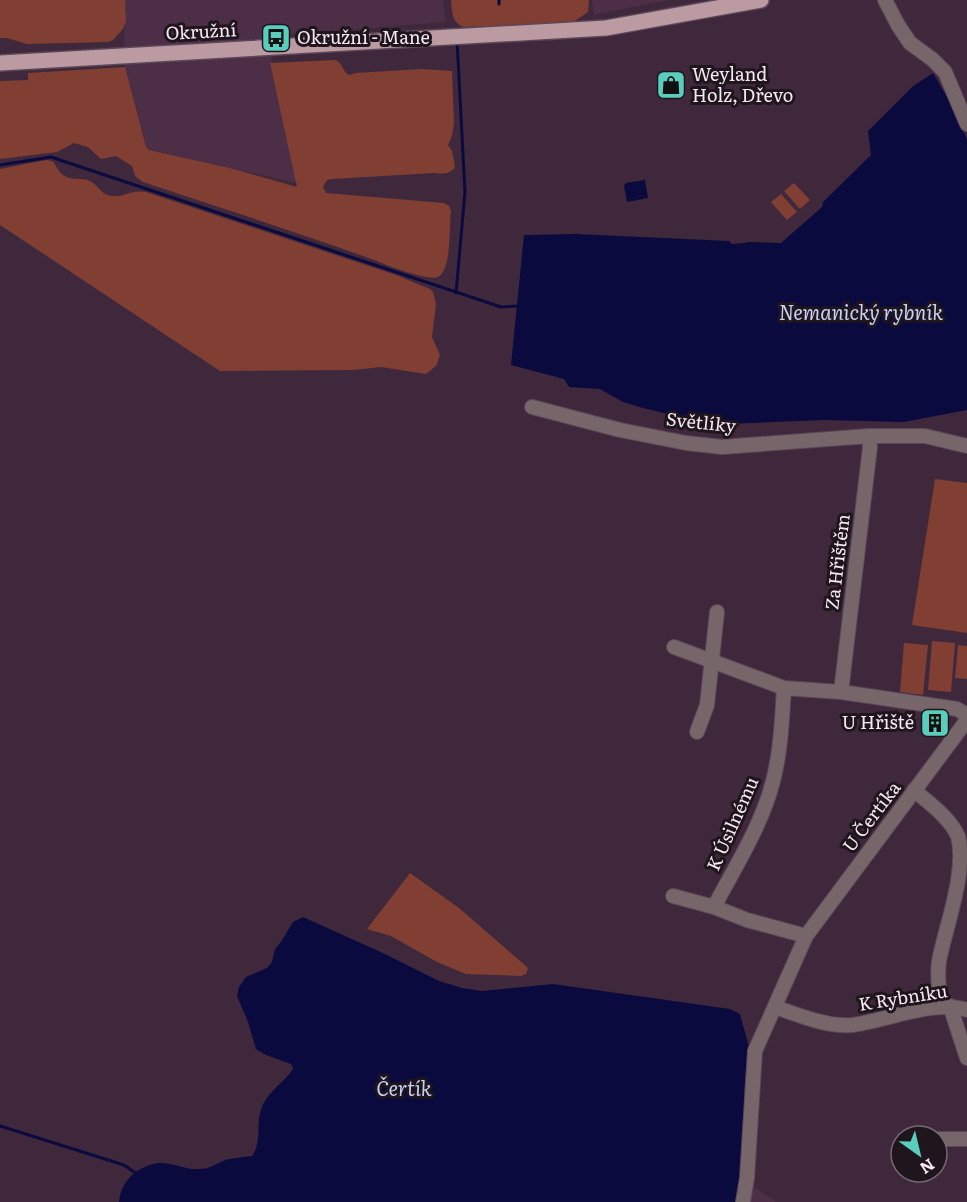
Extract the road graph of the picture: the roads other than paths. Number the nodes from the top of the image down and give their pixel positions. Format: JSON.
{"nodes":[{"id":1,"x":761,"y":0,"type":"edge"},
{"id":2,"x":885,"y":0,"type":"edge"},
{"id":3,"x":0,"y":63,"type":"edge"},
{"id":4,"x":967,"y":124,"type":"edge"},
{"id":5,"x":532,"y":407,"type":"dead end"},
{"id":6,"x":869,"y":436,"type":"junction"},
{"id":7,"x":967,"y":446,"type":"edge"},
{"id":8,"x":717,"y":612,"type":"dead end"},
{"id":9,"x":674,"y":647,"type":"dead end"},
{"id":10,"x":710,"y":662,"type":"junction"},
{"id":11,"x":784,"y":688,"type":"junction"},
{"id":12,"x":841,"y":692,"type":"junction"},
{"id":13,"x":967,"y":715,"type":"edge"},
{"id":14,"x":967,"y":720,"type":"edge"},
{"id":15,"x":698,"y":732,"type":"dead end"},
{"id":16,"x":914,"y":790,"type":"junction"},
{"id":17,"x":963,"y":835,"type":"edge"},
{"id":18,"x":673,"y":896,"type":"dead end"},
{"id":19,"x":962,"y":900,"type":"edge"},
{"id":20,"x":714,"y":907,"type":"junction"},
{"id":21,"x":806,"y":936,"type":"junction"},
{"id":22,"x":775,"y":1006,"type":"junction"},
{"id":23,"x":946,"y":1006,"type":"junction"},
{"id":24,"x":967,"y":1010,"type":"edge"},
{"id":25,"x":967,"y":1058,"type":"edge"},
{"id":26,"x":949,"y":1139,"type":"edge"},
{"id":27,"x":967,"y":1139,"type":"edge"},
{"id":28,"x":743,"y":1202,"type":"edge"}],
"edges":[{"from":1,"to":3,"type":"main road","name":"Okružní"},
{"from":2,"to":4,"type":"street"},
{"from":5,"to":6,"type":"street","name":"Světlíky"},
{"from":6,"to":7,"type":"street"},
{"from":6,"to":12,"type":"street","name":"Za Hřištěm"},
{"from":8,"to":10,"type":"street"},
{"from":9,"to":10,"type":"street"},
{"from":10,"to":11,"type":"street"},
{"from":10,"to":15,"type":"street"},
{"from":11,"to":12,"type":"street"},
{"from":11,"to":20,"type":"street","name":"K Úsilnému"},
{"from":12,"to":13,"type":"street"},
{"from":14,"to":16,"type":"street","name":"U Čertíka"},
{"from":16,"to":17,"type":"street"},
{"from":16,"to":21,"type":"street","name":"U Čertíka"},
{"from":17,"to":19,"type":"street"},
{"from":18,"to":20,"type":"street"},
{"from":19,"to":23,"type":"street"},
{"from":20,"to":21,"type":"street"},
{"from":21,"to":22,"type":"street","name":"U Čertíka"},
{"from":22,"to":23,"type":"street","name":"K Rybníku"},
{"from":22,"to":28,"type":"street","name":"U Čertíka"},
{"from":23,"to":24,"type":"street","name":"K Rybníku"},
{"from":23,"to":25,"type":"street"},
{"from":26,"to":27,"type":"street"}]}
